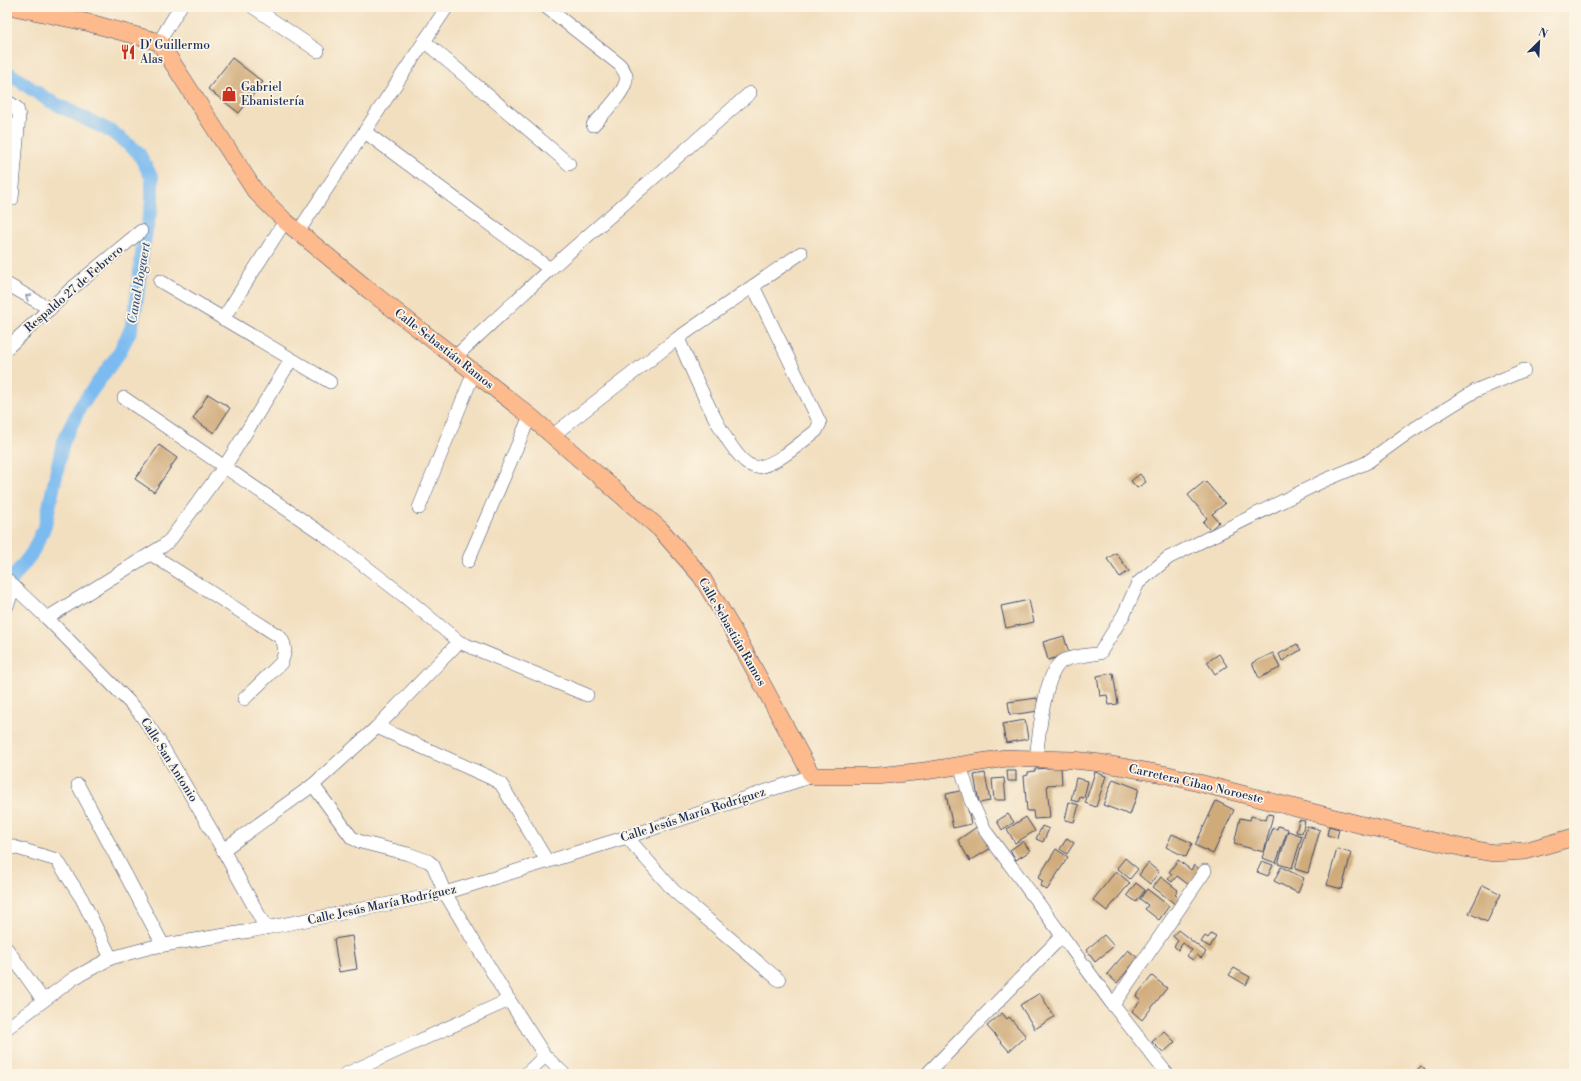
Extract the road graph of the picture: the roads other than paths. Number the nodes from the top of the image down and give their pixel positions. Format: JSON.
{"nodes":[{"id":1,"x":14,"y":7,"type":"edge"},
{"id":2,"x":180,"y":7,"type":"edge"},
{"id":3,"x":253,"y":7,"type":"edge"},
{"id":4,"x":447,"y":7,"type":"edge"},
{"id":5,"x":546,"y":7,"type":"edge"},
{"id":6,"x":424,"y":41,"type":"junction"},
{"id":7,"x":159,"y":42,"type":"junction"},
{"id":8,"x":318,"y":51,"type":"dead end"},
{"id":9,"x":750,"y":93,"type":"dead end"},
{"id":10,"x":7,"y":101,"type":"edge"},
{"id":11,"x":593,"y":126,"type":"dead end"},
{"id":12,"x":365,"y":132,"type":"junction"},
{"id":13,"x":569,"y":164,"type":"dead end"},
{"id":14,"x":12,"y":199,"type":"dead end"},
{"id":15,"x":285,"y":221,"type":"junction"},
{"id":16,"x":141,"y":231,"type":"dead end"},
{"id":17,"x":298,"y":232,"type":"junction"},
{"id":18,"x":801,"y":253,"type":"dead end"},
{"id":19,"x":550,"y":269,"type":"junction"},
{"id":20,"x":160,"y":281,"type":"dead end"},
{"id":21,"x":7,"y":284,"type":"edge"},
{"id":22,"x":753,"y":286,"type":"junction"},
{"id":23,"x":50,"y":310,"type":"junction"},
{"id":24,"x":223,"y":319,"type":"junction"},
{"id":25,"x":678,"y":338,"type":"junction"},
{"id":26,"x":7,"y":348,"type":"edge"},
{"id":27,"x":455,"y":357,"type":"junction"},
{"id":28,"x":291,"y":360,"type":"junction"},
{"id":29,"x":1524,"y":370,"type":"dead end"},
{"id":30,"x":474,"y":372,"type":"junction"},
{"id":31,"x":330,"y":382,"type":"dead end"},
{"id":32,"x":124,"y":398,"type":"dead end"},
{"id":33,"x":530,"y":416,"type":"junction"},
{"id":34,"x":553,"y":435,"type":"junction"},
{"id":35,"x":225,"y":466,"type":"junction"},
{"id":36,"x":419,"y":508,"type":"dead end"},
{"id":37,"x":151,"y":554,"type":"junction"},
{"id":38,"x":468,"y":561,"type":"dead end"},
{"id":39,"x":12,"y":585,"type":"edge"},
{"id":40,"x":7,"y":606,"type":"edge"},
{"id":41,"x":48,"y":618,"type":"junction"},
{"id":42,"x":459,"y":642,"type":"junction"},
{"id":43,"x":587,"y":695,"type":"dead end"},
{"id":44,"x":244,"y":698,"type":"dead end"},
{"id":45,"x":377,"y":727,"type":"junction"},
{"id":46,"x":1036,"y":758,"type":"junction"},
{"id":47,"x":960,"y":765,"type":"junction"},
{"id":48,"x":812,"y":776,"type":"junction"},
{"id":49,"x":78,"y":785,"type":"dead end"},
{"id":50,"x":313,"y":785,"type":"junction"},
{"id":51,"x":627,"y":837,"type":"junction"},
{"id":52,"x":1574,"y":837,"type":"edge"},
{"id":53,"x":7,"y":846,"type":"edge"},
{"id":54,"x":223,"y":850,"type":"junction"},
{"id":55,"x":547,"y":861,"type":"junction"},
{"id":56,"x":1205,"y":872,"type":"dead end"},
{"id":57,"x":445,"y":893,"type":"junction"},
{"id":58,"x":266,"y":928,"type":"junction"},
{"id":59,"x":1062,"y":936,"type":"junction"},
{"id":60,"x":163,"y":945,"type":"junction"},
{"id":61,"x":7,"y":949,"type":"edge"},
{"id":62,"x":111,"y":958,"type":"junction"},
{"id":63,"x":779,"y":980,"type":"dead end"},
{"id":64,"x":43,"y":1000,"type":"junction"},
{"id":65,"x":509,"y":1000,"type":"junction"},
{"id":66,"x":1113,"y":1005,"type":"junction"},
{"id":67,"x":7,"y":1028,"type":"edge"},
{"id":68,"x":544,"y":1056,"type":"junction"},
{"id":69,"x":346,"y":1074,"type":"edge"},
{"id":70,"x":526,"y":1074,"type":"edge"},
{"id":71,"x":564,"y":1074,"type":"edge"},
{"id":72,"x":927,"y":1074,"type":"edge"},
{"id":73,"x":1167,"y":1074,"type":"edge"}],
"edges":[{"from":1,"to":7,"type":"main road"},
{"from":2,"to":7,"type":"street"},
{"from":3,"to":8,"type":"street"},
{"from":4,"to":6,"type":"street"},
{"from":5,"to":11,"type":"street"},
{"from":6,"to":12,"type":"street"},
{"from":6,"to":13,"type":"street"},
{"from":7,"to":15,"type":"main road","name":"Calle Sebastián Ramos"},
{"from":9,"to":19,"type":"street"},
{"from":10,"to":14,"type":"street"},
{"from":12,"to":17,"type":"street"},
{"from":12,"to":19,"type":"street"},
{"from":15,"to":17,"type":"main road","name":"Calle Sebastián Ramos"},
{"from":15,"to":24,"type":"street"},
{"from":16,"to":23,"type":"street","name":"Respaldo 27 de Febrero"},
{"from":17,"to":27,"type":"main road","name":"Calle Sebastián Ramos"},
{"from":18,"to":22,"type":"street"},
{"from":19,"to":27,"type":"street"},
{"from":20,"to":24,"type":"street"},
{"from":23,"to":21,"type":"street","one_way":true},
{"from":22,"to":25,"type":"street"},
{"from":22,"to":25,"type":"street"},
{"from":23,"to":26,"type":"street","name":"Respaldo 27 de Febrero"},
{"from":24,"to":28,"type":"street"},
{"from":25,"to":34,"type":"street"},
{"from":27,"to":30,"type":"main road","name":"Calle Sebastián Ramos"},
{"from":28,"to":31,"type":"street"},
{"from":28,"to":35,"type":"street"},
{"from":29,"to":46,"type":"street"},
{"from":30,"to":33,"type":"main road","name":"Calle Sebastián Ramos"},
{"from":30,"to":36,"type":"street"},
{"from":32,"to":35,"type":"street"},
{"from":33,"to":34,"type":"main road","name":"Calle Sebastián Ramos"},
{"from":33,"to":38,"type":"street"},
{"from":34,"to":48,"type":"main road","name":"Calle Sebastián Ramos"},
{"from":35,"to":37,"type":"street"},
{"from":35,"to":42,"type":"street"},
{"from":37,"to":41,"type":"street"},
{"from":37,"to":44,"type":"street"},
{"from":39,"to":40,"type":"street"},
{"from":39,"to":41,"type":"street","name":"Calle San Antonio"},
{"from":41,"to":54,"type":"street","name":"Calle San Antonio"},
{"from":42,"to":43,"type":"street"},
{"from":42,"to":45,"type":"street"},
{"from":45,"to":50,"type":"street"},
{"from":45,"to":55,"type":"street"},
{"from":46,"to":47,"type":"main road","name":"Carretera Cibao Noroeste"},
{"from":46,"to":52,"type":"main road","name":"Carretera Cibao Noroeste"},
{"from":47,"to":48,"type":"main road","name":"Carretera Cibao Noroeste"},
{"from":47,"to":59,"type":"street"},
{"from":48,"to":51,"type":"street","name":"Calle Jesús María Rodríguez"},
{"from":49,"to":60,"type":"street"},
{"from":50,"to":54,"type":"street"},
{"from":50,"to":57,"type":"street"},
{"from":51,"to":55,"type":"street","name":"Calle Jesús María Rodríguez"},
{"from":51,"to":63,"type":"street"},
{"from":53,"to":62,"type":"street"},
{"from":54,"to":58,"type":"street","name":"Calle San Antonio"},
{"from":55,"to":57,"type":"street","name":"Calle Jesús María Rodríguez"},
{"from":56,"to":66,"type":"street"},
{"from":57,"to":58,"type":"street","name":"Calle Jesús María Rodríguez"},
{"from":57,"to":65,"type":"street"},
{"from":58,"to":60,"type":"street","name":"Calle Jesús María Rodríguez"},
{"from":59,"to":66,"type":"street"},
{"from":59,"to":72,"type":"street"},
{"from":60,"to":62,"type":"street","name":"Calle Jesús María Rodríguez"},
{"from":61,"to":64,"type":"street"},
{"from":62,"to":64,"type":"street","name":"Calle Jesús María Rodríguez"},
{"from":64,"to":67,"type":"street","name":"Calle Jesús María Rodríguez"},
{"from":65,"to":68,"type":"street"},
{"from":65,"to":69,"type":"street"},
{"from":66,"to":73,"type":"street"},
{"from":68,"to":70,"type":"street"},
{"from":68,"to":71,"type":"street"}]}
